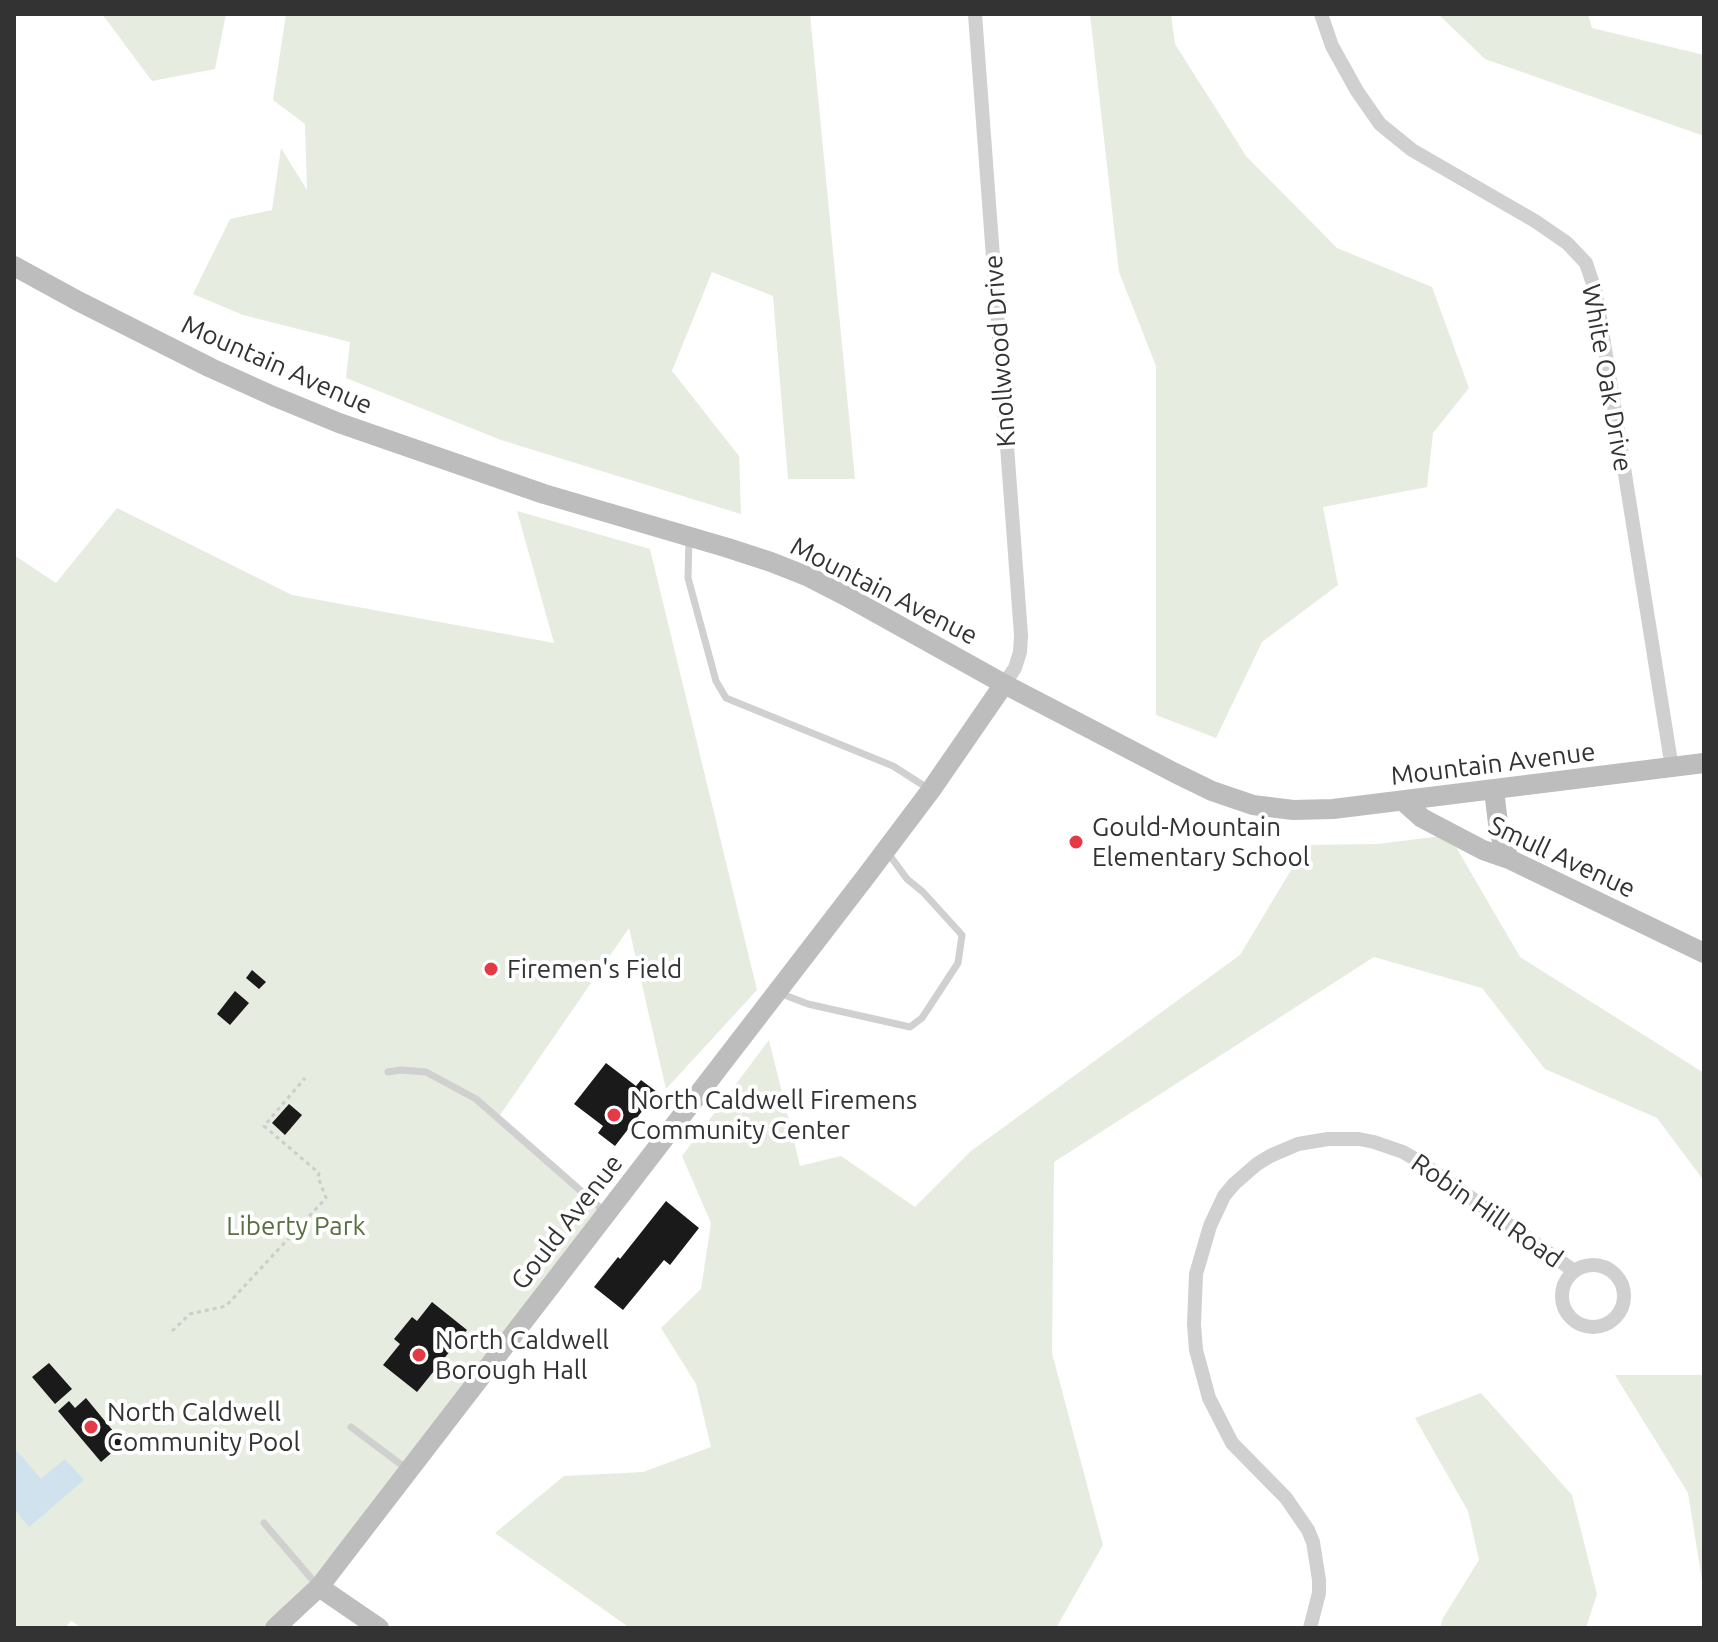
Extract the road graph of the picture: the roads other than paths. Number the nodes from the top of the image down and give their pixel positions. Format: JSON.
{"nodes":[{"id":1,"x":975,"y":14,"type":"edge"},
{"id":2,"x":1321,"y":14,"type":"edge"},
{"id":3,"x":14,"y":266,"type":"edge"},
{"id":4,"x":689,"y":536,"type":"junction"},
{"id":5,"x":1004,"y":684,"type":"junction"},
{"id":6,"x":1704,"y":763,"type":"edge"},
{"id":7,"x":1672,"y":768,"type":"junction"},
{"id":8,"x":931,"y":790,"type":"junction"},
{"id":9,"x":1494,"y":790,"type":"junction"},
{"id":10,"x":1403,"y":801,"type":"junction"},
{"id":11,"x":886,"y":850,"type":"junction"},
{"id":12,"x":1509,"y":859,"type":"junction"},
{"id":13,"x":1704,"y":953,"type":"edge"},
{"id":14,"x":777,"y":992,"type":"junction"},
{"id":15,"x":388,"y":1072,"type":"dead end"},
{"id":16,"x":606,"y":1214,"type":"junction"},
{"id":17,"x":1574,"y":1271,"type":"junction"},
{"id":18,"x":351,"y":1427,"type":"dead end"},
{"id":19,"x":408,"y":1471,"type":"junction"},
{"id":20,"x":264,"y":1523,"type":"dead end"},
{"id":21,"x":319,"y":1587,"type":"junction"},
{"id":22,"x":275,"y":1628,"type":"edge"},
{"id":23,"x":379,"y":1628,"type":"edge"},
{"id":24,"x":1310,"y":1628,"type":"edge"}],
"edges":[{"from":1,"to":5,"type":"street","name":"Knollwood Drive"},
{"from":2,"to":7,"type":"street","name":"White Oak Drive"},
{"from":3,"to":4,"type":"street","name":"Mountain Avenue"},
{"from":4,"to":5,"type":"street","name":"Mountain Avenue"},
{"from":4,"to":8,"type":"lane"},
{"from":5,"to":8,"type":"street","name":"Gould Avenue"},
{"from":5,"to":10,"type":"street","name":"Mountain Avenue"},
{"from":6,"to":7,"type":"street","name":"Mountain Avenue"},
{"from":7,"to":9,"type":"street","name":"Mountain Avenue"},
{"from":8,"to":11,"type":"street","name":"Gould Avenue"},
{"from":9,"to":10,"type":"street","name":"Mountain Avenue"},
{"from":9,"to":12,"type":"street"},
{"from":10,"to":12,"type":"street","name":"Smull Avenue"},
{"from":11,"to":14,"type":"street","name":"Gould Avenue"},
{"from":11,"to":14,"type":"lane"},
{"from":12,"to":13,"type":"street","name":"Smull Avenue"},
{"from":14,"to":16,"type":"street","name":"Gould Avenue"},
{"from":15,"to":16,"type":"lane"},
{"from":16,"to":19,"type":"street","name":"Gould Avenue"},
{"from":17,"to":17,"type":"street","name":"Robin Hill Road"},
{"from":17,"to":24,"type":"street","name":"Robin Hill Road"},
{"from":18,"to":19,"type":"lane"},
{"from":19,"to":21,"type":"street","name":"Gould Avenue"},
{"from":20,"to":21,"type":"lane"},
{"from":21,"to":22,"type":"street","name":"Gould Avenue"},
{"from":21,"to":23,"type":"street"}]}
